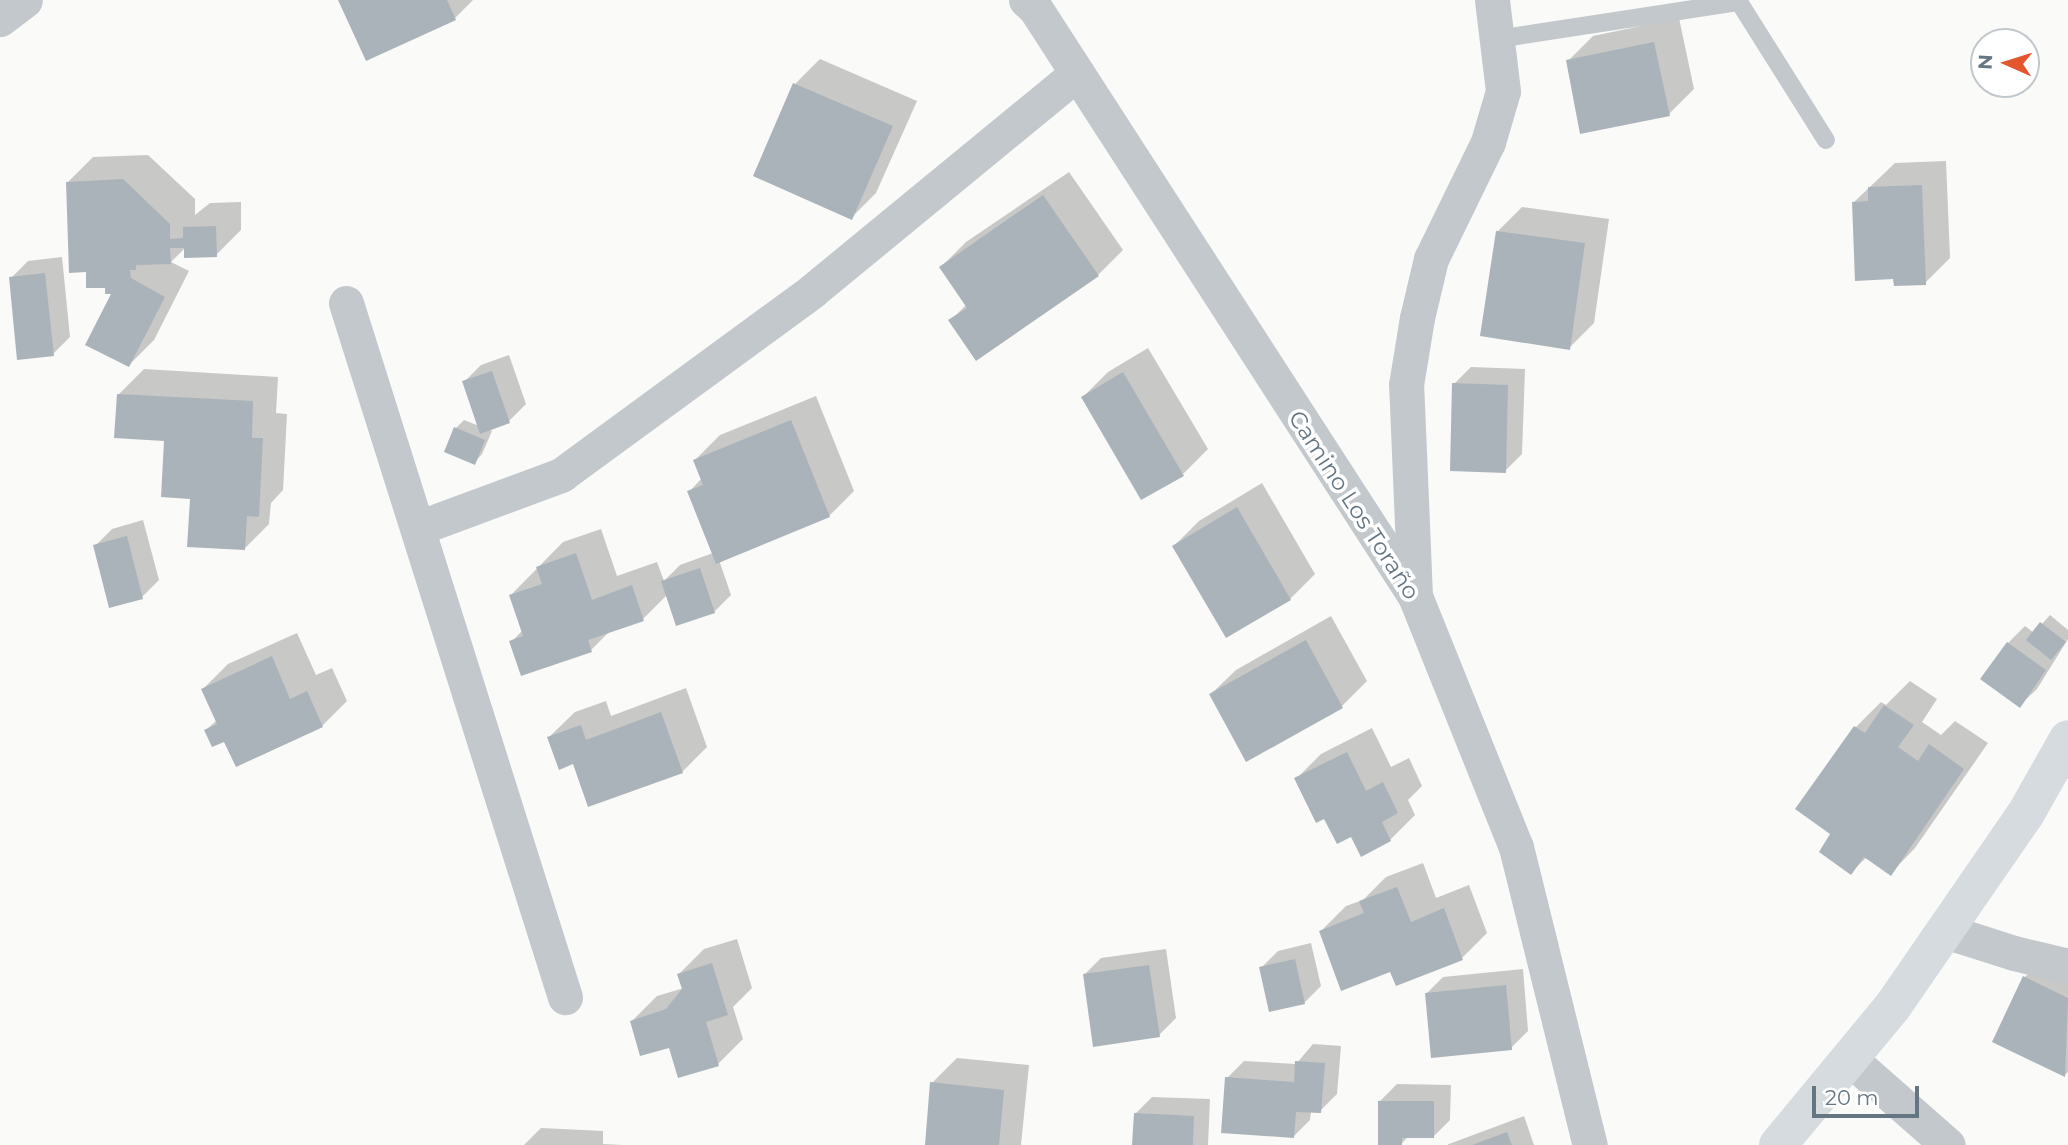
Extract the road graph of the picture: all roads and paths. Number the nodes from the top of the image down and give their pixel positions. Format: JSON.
{"nodes":[{"id":1,"x":25,"y":0,"type":"edge"},
{"id":2,"x":1026,"y":0,"type":"edge"},
{"id":3,"x":1492,"y":0,"type":"edge"},
{"id":4,"x":0,"y":19,"type":"edge"},
{"id":5,"x":1497,"y":39,"type":"junction"},
{"id":6,"x":1077,"y":73,"type":"junction"},
{"id":7,"x":1826,"y":140,"type":"dead end"},
{"id":8,"x":346,"y":303,"type":"dead end"},
{"id":9,"x":418,"y":528,"type":"junction"},
{"id":10,"x":1415,"y":596,"type":"junction"},
{"id":11,"x":2068,"y":739,"type":"edge"},
{"id":12,"x":1945,"y":931,"type":"junction"},
{"id":13,"x":2068,"y":966,"type":"edge"},
{"id":14,"x":565,"y":997,"type":"dead end"},
{"id":15,"x":1850,"y":1059,"type":"junction"},
{"id":16,"x":1590,"y":1145,"type":"edge"},
{"id":17,"x":1778,"y":1145,"type":"edge"},
{"id":18,"x":1948,"y":1145,"type":"edge"}],
"edges":[{"from":1,"to":4,"type":"street"},
{"from":2,"to":6,"type":"street","name":"Camino Los Toraño"},
{"from":3,"to":5,"type":"street"},
{"from":5,"to":7,"type":"lane"},
{"from":5,"to":10,"type":"street"},
{"from":6,"to":9,"type":"street"},
{"from":6,"to":10,"type":"street","name":"Camino Los Toraño"},
{"from":8,"to":9,"type":"street"},
{"from":9,"to":14,"type":"street"},
{"from":10,"to":16,"type":"street","name":"Camino Los Toraño"},
{"from":11,"to":12,"type":"street"},
{"from":12,"to":13,"type":"street"},
{"from":12,"to":15,"type":"street"},
{"from":15,"to":17,"type":"street"},
{"from":15,"to":18,"type":"street"}]}
